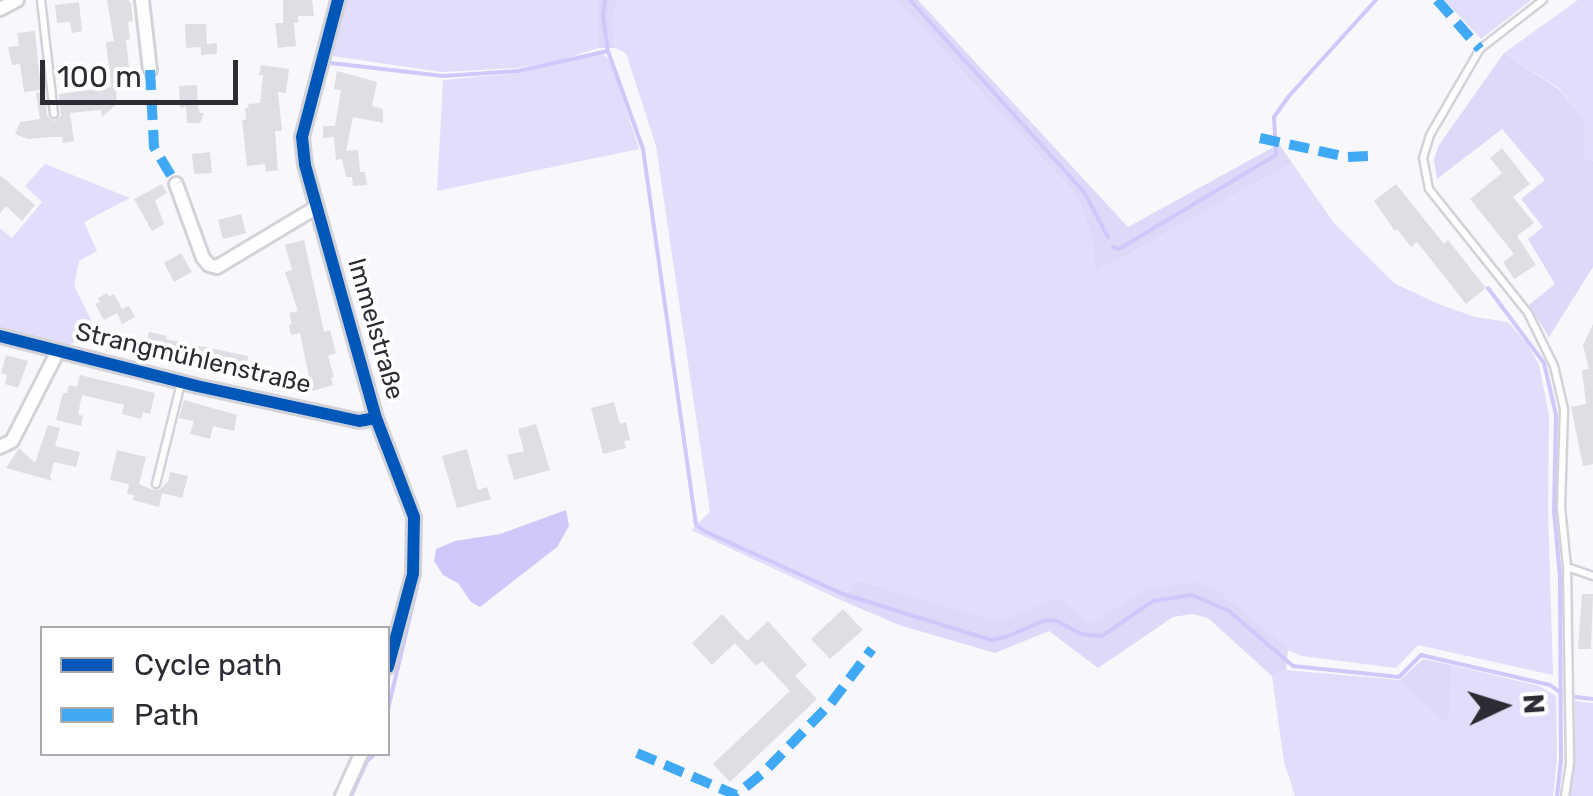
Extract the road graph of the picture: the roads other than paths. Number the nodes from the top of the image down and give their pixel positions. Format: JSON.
{"nodes":[{"id":1,"x":15,"y":0,"type":"edge"},
{"id":2,"x":41,"y":0,"type":"edge"},
{"id":3,"x":142,"y":0,"type":"edge"},
{"id":4,"x":338,"y":0,"type":"edge"},
{"id":5,"x":1544,"y":0,"type":"edge"},
{"id":6,"x":0,"y":9,"type":"edge"},
{"id":7,"x":150,"y":70,"type":"dead end"},
{"id":8,"x":54,"y":114,"type":"dead end"},
{"id":9,"x":176,"y":184,"type":"dead end"},
{"id":10,"x":317,"y":207,"type":"junction"},
{"id":11,"x":0,"y":336,"type":"edge"},
{"id":12,"x":58,"y":351,"type":"junction"},
{"id":13,"x":181,"y":382,"type":"junction"},
{"id":14,"x":376,"y":418,"type":"junction"},
{"id":15,"x":0,"y":447,"type":"edge"},
{"id":16,"x":156,"y":484,"type":"dead end"},
{"id":17,"x":1567,"y":567,"type":"junction"},
{"id":18,"x":1593,"y":576,"type":"edge"},
{"id":19,"x":390,"y":660,"type":"edge"},
{"id":20,"x":359,"y":756,"type":"edge"},
{"id":21,"x":342,"y":796,"type":"edge"},
{"id":22,"x":1565,"y":796,"type":"edge"}],
"edges":[{"from":1,"to":6,"type":"street"},
{"from":2,"to":8,"type":"lane"},
{"from":3,"to":7,"type":"street"},
{"from":4,"to":10,"type":"street","name":"Immelstraße"},
{"from":5,"to":17,"type":"lane"},
{"from":9,"to":10,"type":"street"},
{"from":10,"to":14,"type":"street","name":"Immelstraße"},
{"from":11,"to":12,"type":"street","name":"Strangmühlenstraße"},
{"from":12,"to":13,"type":"street","name":"Strangmühlenstraße"},
{"from":12,"to":15,"type":"street"},
{"from":13,"to":14,"type":"street","name":"Strangmühlenstraße"},
{"from":13,"to":16,"type":"lane"},
{"from":14,"to":19,"type":"street","name":"Immelstraße"},
{"from":17,"to":18,"type":"lane"},
{"from":17,"to":22,"type":"lane"},
{"from":20,"to":21,"type":"street"}]}
